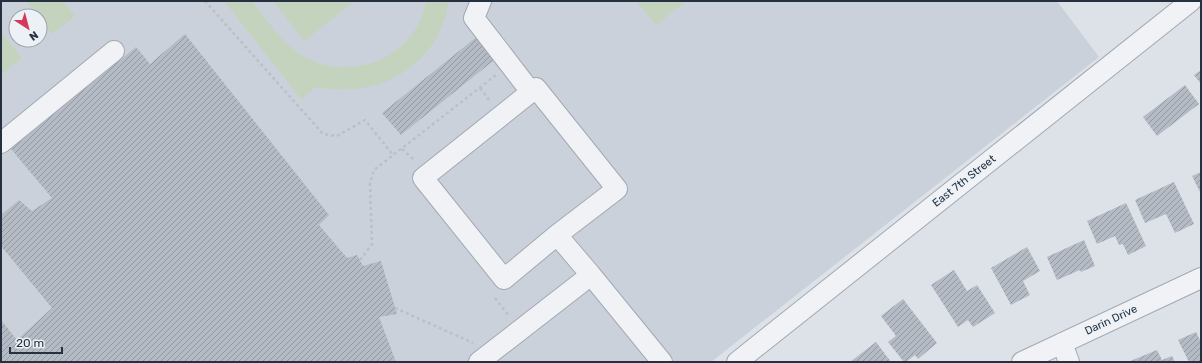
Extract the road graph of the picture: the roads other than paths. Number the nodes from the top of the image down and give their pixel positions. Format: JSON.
{"nodes":[{"id":1,"x":482,"y":1,"type":"edge"},
{"id":2,"x":1191,"y":1,"type":"edge"},
{"id":3,"x":114,"y":50,"type":"dead end"},
{"id":4,"x":532,"y":92,"type":"junction"},
{"id":5,"x":1,"y":143,"type":"edge"},
{"id":6,"x":557,"y":236,"type":"junction"},
{"id":7,"x":590,"y":274,"type":"junction"},
{"id":8,"x":1201,"y":278,"type":"edge"},
{"id":9,"x":1062,"y":343,"type":"junction"},
{"id":10,"x":479,"y":354,"type":"edge"},
{"id":11,"x":662,"y":362,"type":"edge"},
{"id":12,"x":737,"y":362,"type":"edge"},
{"id":13,"x":1022,"y":362,"type":"edge"},
{"id":14,"x":1069,"y":362,"type":"edge"}],
"edges":[{"from":1,"to":4,"type":"street"},
{"from":2,"to":12,"type":"street","name":"East 7th Street"},
{"from":3,"to":5,"type":"street"},
{"from":4,"to":6,"type":"street"},
{"from":4,"to":6,"type":"street"},
{"from":6,"to":7,"type":"street"},
{"from":7,"to":10,"type":"street"},
{"from":7,"to":11,"type":"street"},
{"from":8,"to":9,"type":"street","name":"Darin Drive"},
{"from":9,"to":13,"type":"street","name":"Darin Drive"},
{"from":9,"to":14,"type":"street"}]}
